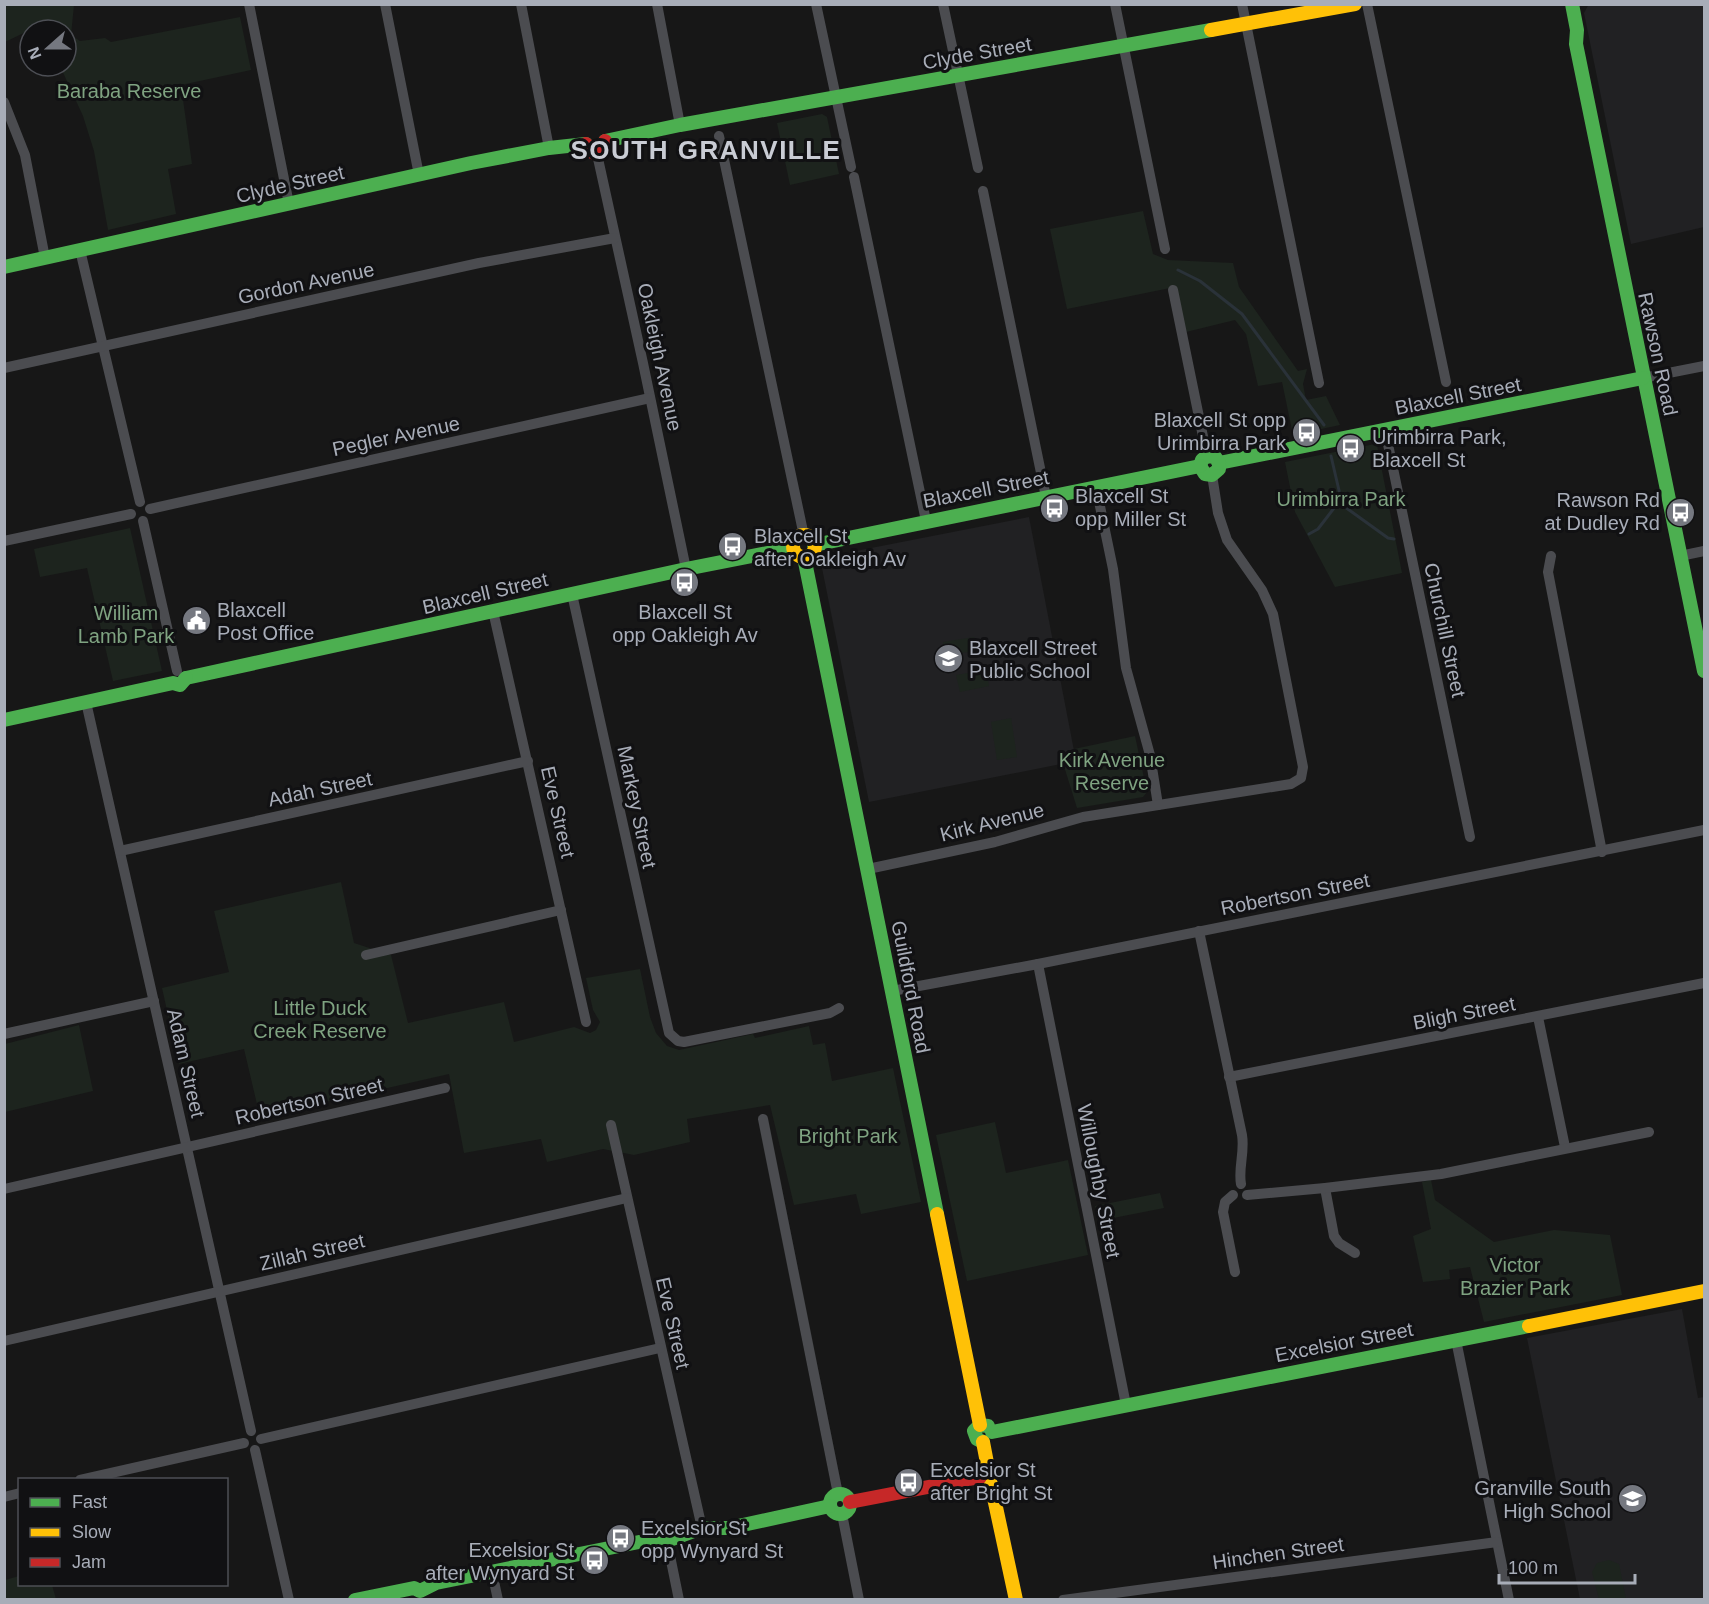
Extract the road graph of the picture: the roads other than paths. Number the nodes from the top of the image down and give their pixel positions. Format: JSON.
{"nodes":[{"id":1,"x":249,"y":4,"type":"edge"},
{"id":2,"x":385,"y":4,"type":"edge"},
{"id":3,"x":521,"y":4,"type":"edge"},
{"id":4,"x":657,"y":4,"type":"edge"},
{"id":5,"x":816,"y":4,"type":"edge"},
{"id":6,"x":943,"y":4,"type":"edge"},
{"id":7,"x":1115,"y":4,"type":"edge"},
{"id":8,"x":1242,"y":4,"type":"edge"},
{"id":9,"x":1355,"y":4,"type":"edge"},
{"id":10,"x":1367,"y":4,"type":"edge"},
{"id":11,"x":1563,"y":4,"type":"edge"},
{"id":12,"x":1572,"y":4,"type":"edge"},
{"id":13,"x":1246,"y":24,"type":"junction"},
{"id":14,"x":1576,"y":44,"type":"junction"},
{"id":15,"x":1124,"y":46,"type":"junction"},
{"id":16,"x":958,"y":76,"type":"junction"},
{"id":17,"x":835,"y":98,"type":"junction"},
{"id":18,"x":4,"y":102,"type":"edge"},
{"id":19,"x":7,"y":114,"type":"edge"},
{"id":20,"x":680,"y":125,"type":"junction"},
{"id":21,"x":719,"y":136,"type":"dead end"},
{"id":22,"x":605,"y":141,"type":"junction"},
{"id":23,"x":586,"y":144,"type":"junction"},
{"id":24,"x":549,"y":148,"type":"junction"},
{"id":25,"x":597,"y":154,"type":"junction"},
{"id":26,"x":978,"y":168,"type":"dead end"},
{"id":27,"x":419,"y":175,"type":"junction"},
{"id":28,"x":983,"y":191,"type":"dead end"},
{"id":29,"x":289,"y":204,"type":"junction"},
{"id":30,"x":615,"y":238,"type":"junction"},
{"id":31,"x":1165,"y":249,"type":"dead end"},
{"id":32,"x":80,"y":250,"type":"junction"},
{"id":33,"x":45,"y":258,"type":"junction"},
{"id":34,"x":4,"y":267,"type":"edge"},
{"id":35,"x":1173,"y":290,"type":"dead end"},
{"id":36,"x":103,"y":346,"type":"junction"},
{"id":37,"x":1704,"y":366,"type":"edge"},
{"id":38,"x":4,"y":368,"type":"edge"},
{"id":39,"x":1643,"y":378,"type":"junction"},
{"id":40,"x":1446,"y":382,"type":"dead end"},
{"id":41,"x":1319,"y":383,"type":"dead end"},
{"id":42,"x":650,"y":398,"type":"junction"},
{"id":43,"x":1385,"y":430,"type":"junction"},
{"id":44,"x":1204,"y":461,"type":"junction"},
{"id":45,"x":1215,"y":469,"type":"junction"},
{"id":46,"x":1096,"y":487,"type":"junction"},
{"id":47,"x":1046,"y":497,"type":"junction"},
{"id":48,"x":140,"y":502,"type":"junction"},
{"id":49,"x":150,"y":509,"type":"junction"},
{"id":50,"x":131,"y":514,"type":"junction"},
{"id":51,"x":143,"y":521,"type":"junction"},
{"id":52,"x":926,"y":521,"type":"junction"},
{"id":53,"x":809,"y":540,"type":"junction"},
{"id":54,"x":4,"y":542,"type":"edge"},
{"id":55,"x":1704,"y":551,"type":"edge"},
{"id":56,"x":799,"y":553,"type":"junction"},
{"id":57,"x":1551,"y":556,"type":"dead end"},
{"id":58,"x":1680,"y":556,"type":"junction"},
{"id":59,"x":686,"y":569,"type":"junction"},
{"id":60,"x":572,"y":594,"type":"junction"},
{"id":61,"x":493,"y":611,"type":"junction"},
{"id":62,"x":1704,"y":671,"type":"edge"},
{"id":63,"x":178,"y":677,"type":"junction"},
{"id":64,"x":86,"y":702,"type":"junction"},
{"id":65,"x":4,"y":720,"type":"edge"},
{"id":66,"x":528,"y":761,"type":"junction"},
{"id":67,"x":1158,"y":805,"type":"junction"},
{"id":68,"x":1704,"y":830,"type":"edge"},
{"id":69,"x":1470,"y":837,"type":"dead end"},
{"id":70,"x":120,"y":851,"type":"junction"},
{"id":71,"x":1602,"y":852,"type":"junction"},
{"id":72,"x":868,"y":869,"type":"junction"},
{"id":73,"x":561,"y":910,"type":"junction"},
{"id":74,"x":1199,"y":931,"type":"junction"},
{"id":75,"x":366,"y":955,"type":"dead end"},
{"id":76,"x":1038,"y":964,"type":"junction"},
{"id":77,"x":1704,"y":983,"type":"edge"},
{"id":78,"x":892,"y":991,"type":"junction"},
{"id":79,"x":154,"y":1001,"type":"junction"},
{"id":80,"x":839,"y":1008,"type":"dead end"},
{"id":81,"x":1538,"y":1017,"type":"junction"},
{"id":82,"x":586,"y":1022,"type":"dead end"},
{"id":83,"x":4,"y":1034,"type":"edge"},
{"id":84,"x":1229,"y":1077,"type":"junction"},
{"id":85,"x":445,"y":1088,"type":"dead end"},
{"id":86,"x":763,"y":1119,"type":"dead end"},
{"id":87,"x":611,"y":1125,"type":"dead end"},
{"id":88,"x":1649,"y":1132,"type":"dead end"},
{"id":89,"x":187,"y":1147,"type":"junction"},
{"id":90,"x":1565,"y":1148,"type":"junction"},
{"id":91,"x":1242,"y":1184,"type":"junction"},
{"id":92,"x":4,"y":1188,"type":"edge"},
{"id":93,"x":1325,"y":1188,"type":"junction"},
{"id":94,"x":1233,"y":1194,"type":"junction"},
{"id":95,"x":1247,"y":1195,"type":"junction"},
{"id":96,"x":627,"y":1198,"type":"junction"},
{"id":97,"x":1355,"y":1252,"type":"dead end"},
{"id":98,"x":1235,"y":1272,"type":"dead end"},
{"id":99,"x":1704,"y":1291,"type":"edge"},
{"id":100,"x":219,"y":1292,"type":"junction"},
{"id":101,"x":1456,"y":1340,"type":"junction"},
{"id":102,"x":4,"y":1341,"type":"edge"},
{"id":103,"x":660,"y":1348,"type":"junction"},
{"id":104,"x":1126,"y":1404,"type":"junction"},
{"id":105,"x":251,"y":1431,"type":"junction"},
{"id":106,"x":985,"y":1433,"type":"junction"},
{"id":107,"x":261,"y":1439,"type":"junction"},
{"id":108,"x":244,"y":1443,"type":"junction"},
{"id":109,"x":255,"y":1449,"type":"junction"},
{"id":110,"x":986,"y":1476,"type":"junction"},
{"id":111,"x":85,"y":1478,"type":"edge"},
{"id":112,"x":840,"y":1504,"type":"junction"},
{"id":113,"x":702,"y":1528,"type":"junction"},
{"id":114,"x":667,"y":1541,"type":"junction"},
{"id":115,"x":1497,"y":1542,"type":"junction"},
{"id":116,"x":492,"y":1572,"type":"junction"},
{"id":117,"x":289,"y":1599,"type":"edge"},
{"id":118,"x":355,"y":1599,"type":"edge"},
{"id":119,"x":498,"y":1599,"type":"edge"},
{"id":120,"x":679,"y":1599,"type":"edge"},
{"id":121,"x":859,"y":1599,"type":"edge"},
{"id":122,"x":1016,"y":1599,"type":"edge"},
{"id":123,"x":1063,"y":1599,"type":"edge"},
{"id":124,"x":1509,"y":1599,"type":"edge"}],
"edges":[{"from":1,"to":29,"type":"street"},
{"from":2,"to":27,"type":"street"},
{"from":3,"to":24,"type":"street"},
{"from":4,"to":20,"type":"street"},
{"from":5,"to":17,"type":"street"},
{"from":6,"to":16,"type":"street"},
{"from":7,"to":15,"type":"street"},
{"from":8,"to":13,"type":"street"},
{"from":9,"to":13,"type":"street","name":"Clyde Street"},
{"from":10,"to":40,"type":"street"},
{"from":11,"to":14,"type":"street","name":"Rawson Road"},
{"from":12,"to":14,"type":"street","name":"Rawson Road"},
{"from":13,"to":15,"type":"street","name":"Clyde Street"},
{"from":13,"to":41,"type":"street"},
{"from":14,"to":39,"type":"street","name":"Rawson Road"},
{"from":15,"to":16,"type":"street","name":"Clyde Street"},
{"from":15,"to":31,"type":"street"},
{"from":16,"to":17,"type":"street","name":"Clyde Street"},
{"from":16,"to":26,"type":"street"},
{"from":17,"to":20,"type":"street","name":"Clyde Street"},
{"from":17,"to":52,"type":"street"},
{"from":18,"to":19,"type":"street"},
{"from":19,"to":33,"type":"street"},
{"from":20,"to":22,"type":"street","name":"Clyde Street"},
{"from":21,"to":53,"type":"street"},
{"from":22,"to":23,"type":"street"},
{"from":22,"to":25,"type":"street"},
{"from":23,"to":24,"type":"street","name":"Clyde Street"},
{"from":23,"to":25,"type":"street"},
{"from":24,"to":27,"type":"street","name":"Clyde Street"},
{"from":25,"to":30,"type":"street","name":"Oakleigh Avenue"},
{"from":27,"to":29,"type":"street","name":"Clyde Street"},
{"from":28,"to":47,"type":"street"},
{"from":29,"to":32,"type":"street","name":"Clyde Street"},
{"from":30,"to":36,"type":"street","name":"Gordon Avenue"},
{"from":30,"to":42,"type":"street","name":"Oakleigh Avenue"},
{"from":32,"to":33,"type":"street","name":"Clyde Street"},
{"from":32,"to":36,"type":"street"},
{"from":33,"to":34,"type":"street","name":"Clyde Street"},
{"from":35,"to":44,"type":"street"},
{"from":36,"to":38,"type":"street","name":"Gordon Avenue"},
{"from":36,"to":48,"type":"street"},
{"from":37,"to":39,"type":"street","name":"Blaxcell Street"},
{"from":39,"to":43,"type":"street","name":"Blaxcell Street"},
{"from":39,"to":58,"type":"street","name":"Rawson Road"},
{"from":42,"to":49,"type":"street","name":"Pegler Avenue"},
{"from":42,"to":59,"type":"street","name":"Oakleigh Avenue"},
{"from":43,"to":45,"type":"street","name":"Blaxcell Street"},
{"from":43,"to":69,"type":"street","name":"Churchill Street"},
{"from":44,"to":45,"type":"street"},
{"from":44,"to":46,"type":"street","name":"Blaxcell Street"},
{"from":45,"to":67,"type":"street","name":"Kirk Avenue"},
{"from":46,"to":47,"type":"street","name":"Blaxcell Street"},
{"from":46,"to":67,"type":"street"},
{"from":47,"to":52,"type":"street","name":"Blaxcell Street"},
{"from":48,"to":49,"type":"street"},
{"from":48,"to":50,"type":"street"},
{"from":49,"to":51,"type":"street"},
{"from":50,"to":51,"type":"street"},
{"from":50,"to":54,"type":"street"},
{"from":51,"to":63,"type":"street"},
{"from":52,"to":53,"type":"street","name":"Blaxcell Street"},
{"from":53,"to":56,"type":"street"},
{"from":55,"to":58,"type":"street"},
{"from":56,"to":59,"type":"street","name":"Blaxcell Street"},
{"from":56,"to":72,"type":"street","name":"Guildford Road"},
{"from":57,"to":71,"type":"street"},
{"from":58,"to":62,"type":"street","name":"Rawson Road"},
{"from":59,"to":60,"type":"street","name":"Blaxcell Street"},
{"from":60,"to":61,"type":"street","name":"Blaxcell Street"},
{"from":60,"to":80,"type":"street","name":"Markey Street"},
{"from":61,"to":63,"type":"street","name":"Blaxcell Street"},
{"from":61,"to":66,"type":"street","name":"Eve Street"},
{"from":63,"to":64,"type":"street","name":"Blaxcell Street"},
{"from":64,"to":65,"type":"street","name":"Blaxcell Street"},
{"from":64,"to":70,"type":"street","name":"Adam Street"},
{"from":66,"to":70,"type":"street","name":"Adah Street"},
{"from":66,"to":73,"type":"street","name":"Eve Street"},
{"from":67,"to":72,"type":"street","name":"Kirk Avenue"},
{"from":68,"to":71,"type":"street","name":"Robertson Street"},
{"from":70,"to":79,"type":"street","name":"Adam Street"},
{"from":71,"to":74,"type":"street","name":"Robertson Street"},
{"from":72,"to":78,"type":"street","name":"Guildford Road"},
{"from":73,"to":75,"type":"street"},
{"from":73,"to":82,"type":"street","name":"Eve Street"},
{"from":74,"to":76,"type":"street","name":"Robertson Street"},
{"from":74,"to":84,"type":"street"},
{"from":76,"to":78,"type":"street","name":"Robertson Street"},
{"from":76,"to":104,"type":"street","name":"Willoughby Street"},
{"from":77,"to":81,"type":"street","name":"Bligh Street"},
{"from":78,"to":106,"type":"street","name":"Guildford Road"},
{"from":79,"to":83,"type":"street"},
{"from":79,"to":89,"type":"street","name":"Adam Street"},
{"from":81,"to":84,"type":"street","name":"Bligh Street"},
{"from":81,"to":90,"type":"street"},
{"from":84,"to":91,"type":"street"},
{"from":85,"to":89,"type":"street","name":"Robertson Street"},
{"from":86,"to":112,"type":"street"},
{"from":87,"to":96,"type":"street","name":"Eve Street"},
{"from":88,"to":90,"type":"street"},
{"from":89,"to":92,"type":"street","name":"Robertson Street"},
{"from":89,"to":100,"type":"street","name":"Adam Street"},
{"from":90,"to":93,"type":"street"},
{"from":91,"to":94,"type":"street"},
{"from":91,"to":95,"type":"street"},
{"from":93,"to":95,"type":"street"},
{"from":93,"to":97,"type":"street"},
{"from":94,"to":95,"type":"street"},
{"from":94,"to":98,"type":"street"},
{"from":96,"to":100,"type":"street","name":"Zillah Street"},
{"from":96,"to":103,"type":"street","name":"Eve Street"},
{"from":99,"to":101,"type":"street","name":"Excelsior Street"},
{"from":100,"to":102,"type":"street","name":"Zillah Street"},
{"from":100,"to":105,"type":"street","name":"Adam Street"},
{"from":101,"to":104,"type":"street","name":"Excelsior Street"},
{"from":101,"to":115,"type":"street"},
{"from":103,"to":107,"type":"street"},
{"from":103,"to":113,"type":"street","name":"Eve Street"},
{"from":104,"to":106,"type":"street","name":"Excelsior Street"},
{"from":105,"to":107,"type":"street"},
{"from":105,"to":108,"type":"street"},
{"from":106,"to":110,"type":"street","name":"Guildford Road"},
{"from":107,"to":109,"type":"street"},
{"from":108,"to":109,"type":"street"},
{"from":108,"to":111,"type":"street"},
{"from":109,"to":117,"type":"street"},
{"from":110,"to":112,"type":"street"},
{"from":110,"to":122,"type":"street","name":"Guildford Road"},
{"from":112,"to":113,"type":"street"},
{"from":112,"to":121,"type":"street"},
{"from":113,"to":114,"type":"street"},
{"from":114,"to":116,"type":"street"},
{"from":114,"to":120,"type":"street"},
{"from":115,"to":123,"type":"street","name":"Hinchen Street"},
{"from":115,"to":124,"type":"street"},
{"from":116,"to":118,"type":"street"},
{"from":116,"to":119,"type":"street"}]}
